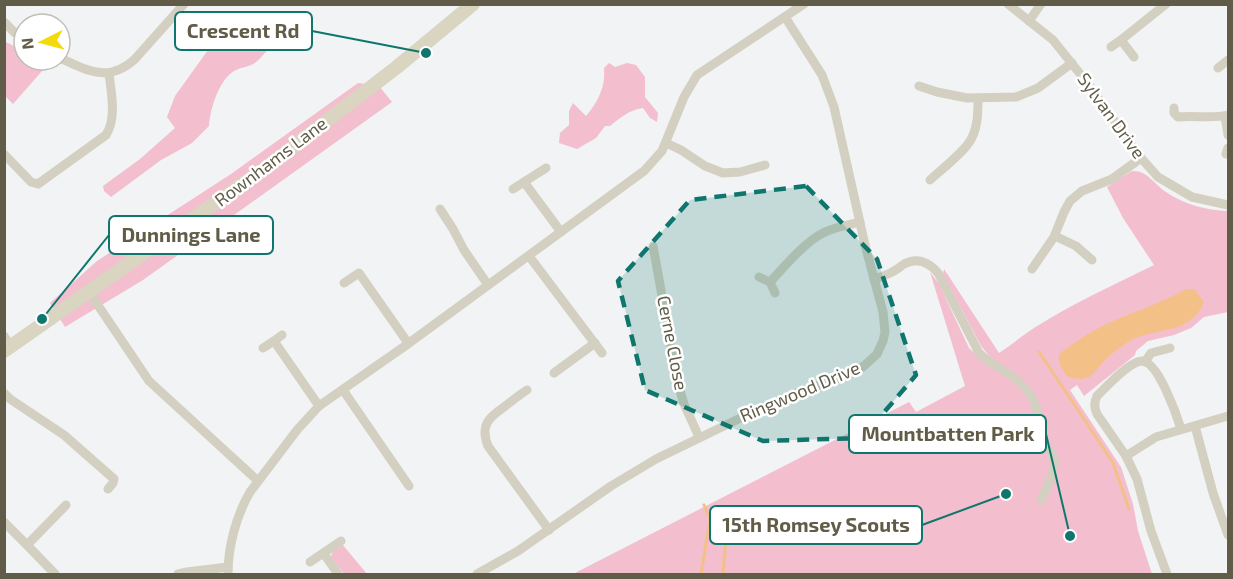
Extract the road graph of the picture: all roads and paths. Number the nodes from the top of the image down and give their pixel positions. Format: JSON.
{"nodes":[{"id":1,"x":183,"y":4,"type":"edge"},
{"id":2,"x":472,"y":4,"type":"edge"},
{"id":3,"x":804,"y":4,"type":"edge"},
{"id":4,"x":1008,"y":4,"type":"edge"},
{"id":5,"x":1041,"y":4,"type":"edge"},
{"id":6,"x":1149,"y":4,"type":"edge"},
{"id":7,"x":1166,"y":4,"type":"edge"},
{"id":8,"x":1156,"y":13,"type":"junction"},
{"id":9,"x":785,"y":17,"type":"junction"},
{"id":10,"x":1029,"y":21,"type":"junction"},
{"id":11,"x":1121,"y":39,"type":"junction"},
{"id":12,"x":1111,"y":47,"type":"dead end"},
{"id":13,"x":1134,"y":57,"type":"dead end"},
{"id":14,"x":1228,"y":60,"type":"edge"},
{"id":15,"x":1072,"y":63,"type":"junction"},
{"id":16,"x":72,"y":64,"type":"edge"},
{"id":17,"x":1218,"y":68,"type":"dead end"},
{"id":18,"x":110,"y":73,"type":"junction"},
{"id":19,"x":919,"y":86,"type":"dead end"},
{"id":20,"x":978,"y":98,"type":"junction"},
{"id":21,"x":1174,"y":108,"type":"dead end"},
{"id":22,"x":1227,"y":115,"type":"edge"},
{"id":23,"x":1228,"y":135,"type":"edge"},
{"id":24,"x":666,"y":143,"type":"junction"},
{"id":25,"x":4,"y":154,"type":"edge"},
{"id":26,"x":938,"y":157,"type":"dead end"},
{"id":27,"x":1141,"y":158,"type":"junction"},
{"id":28,"x":765,"y":165,"type":"dead end"},
{"id":29,"x":945,"y":166,"type":"junction"},
{"id":30,"x":546,"y":168,"type":"dead end"},
{"id":31,"x":930,"y":180,"type":"dead end"},
{"id":32,"x":524,"y":182,"type":"junction"},
{"id":33,"x":513,"y":189,"type":"dead end"},
{"id":34,"x":1228,"y":205,"type":"edge"},
{"id":35,"x":440,"y":209,"type":"dead end"},
{"id":36,"x":860,"y":222,"type":"junction"},
{"id":37,"x":561,"y":232,"type":"junction"},
{"id":38,"x":1055,"y":236,"type":"junction"},
{"id":39,"x":653,"y":246,"type":"dead end"},
{"id":40,"x":529,"y":256,"type":"junction"},
{"id":41,"x":1092,"y":260,"type":"dead end"},
{"id":42,"x":1032,"y":269,"type":"dead end"},
{"id":43,"x":759,"y":277,"type":"dead end"},
{"id":44,"x":874,"y":279,"type":"junction"},
{"id":45,"x":770,"y":282,"type":"junction"},
{"id":46,"x":344,"y":283,"type":"dead end"},
{"id":47,"x":488,"y":285,"type":"junction"},
{"id":48,"x":89,"y":292,"type":"junction"},
{"id":49,"x":775,"y":293,"type":"dead end"},
{"id":50,"x":282,"y":335,"type":"dead end"},
{"id":51,"x":274,"y":341,"type":"junction"},
{"id":52,"x":408,"y":343,"type":"junction"},
{"id":53,"x":595,"y":343,"type":"junction"},
{"id":54,"x":7,"y":345,"type":"edge"},
{"id":55,"x":263,"y":348,"type":"dead end"},
{"id":56,"x":1170,"y":348,"type":"dead end"},
{"id":57,"x":602,"y":353,"type":"dead end"},
{"id":58,"x":1144,"y":362,"type":"junction"},
{"id":59,"x":554,"y":373,"type":"dead end"},
{"id":60,"x":343,"y":390,"type":"junction"},
{"id":61,"x":527,"y":390,"type":"dead end"},
{"id":62,"x":4,"y":393,"type":"edge"},
{"id":63,"x":516,"y":398,"type":"junction"},
{"id":64,"x":319,"y":406,"type":"junction"},
{"id":65,"x":523,"y":408,"type":"dead end"},
{"id":66,"x":1228,"y":416,"type":"edge"},
{"id":67,"x":1195,"y":426,"type":"junction"},
{"id":68,"x":1181,"y":429,"type":"junction"},
{"id":69,"x":699,"y":437,"type":"junction"},
{"id":70,"x":1126,"y":456,"type":"junction"},
{"id":71,"x":258,"y":481,"type":"junction"},
{"id":72,"x":410,"y":486,"type":"dead end"},
{"id":73,"x":108,"y":489,"type":"dead end"},
{"id":74,"x":1041,"y":500,"type":"dead end"},
{"id":75,"x":66,"y":505,"type":"dead end"},
{"id":76,"x":4,"y":522,"type":"edge"},
{"id":77,"x":549,"y":530,"type":"junction"},
{"id":78,"x":1228,"y":535,"type":"edge"},
{"id":79,"x":341,"y":541,"type":"dead end"},
{"id":80,"x":27,"y":545,"type":"junction"},
{"id":81,"x":324,"y":554,"type":"junction"},
{"id":82,"x":310,"y":562,"type":"dead end"},
{"id":83,"x":228,"y":571,"type":"edge"},
{"id":84,"x":55,"y":574,"type":"edge"},
{"id":85,"x":178,"y":574,"type":"edge"},
{"id":86,"x":338,"y":574,"type":"edge"},
{"id":87,"x":477,"y":574,"type":"edge"},
{"id":88,"x":1167,"y":574,"type":"edge"}],
"edges":[{"from":1,"to":18,"type":"street"},
{"from":2,"to":48,"type":"street","name":"Rownhams Lane"},
{"from":3,"to":9,"type":"street"},
{"from":4,"to":10,"type":"street","name":"Sylvan Drive"},
{"from":5,"to":10,"type":"street"},
{"from":6,"to":8,"type":"street"},
{"from":7,"to":8,"type":"street"},
{"from":8,"to":11,"type":"street"},
{"from":9,"to":24,"type":"street"},
{"from":9,"to":36,"type":"street","name":"Ringwood Drive"},
{"from":10,"to":15,"type":"street","name":"Sylvan Drive"},
{"from":11,"to":12,"type":"street"},
{"from":11,"to":13,"type":"street"},
{"from":14,"to":17,"type":"street"},
{"from":15,"to":20,"type":"street"},
{"from":15,"to":27,"type":"street","name":"Sylvan Drive"},
{"from":16,"to":18,"type":"street"},
{"from":18,"to":25,"type":"street"},
{"from":19,"to":20,"type":"street"},
{"from":20,"to":29,"type":"street"},
{"from":21,"to":22,"type":"street"},
{"from":22,"to":23,"type":"street"},
{"from":24,"to":28,"type":"street"},
{"from":24,"to":37,"type":"street"},
{"from":26,"to":29,"type":"street"},
{"from":27,"to":34,"type":"street","name":"Sylvan Drive"},
{"from":27,"to":38,"type":"street"},
{"from":29,"to":31,"type":"street"},
{"from":30,"to":32,"type":"street"},
{"from":32,"to":33,"type":"street"},
{"from":32,"to":37,"type":"street"},
{"from":35,"to":47,"type":"street"},
{"from":36,"to":44,"type":"street","name":"Ringwood Drive"},
{"from":36,"to":45,"type":"street"},
{"from":37,"to":40,"type":"street"},
{"from":38,"to":41,"type":"street"},
{"from":38,"to":42,"type":"street"},
{"from":39,"to":69,"type":"street","name":"Cerne Close"},
{"from":40,"to":47,"type":"street"},
{"from":40,"to":53,"type":"street"},
{"from":43,"to":45,"type":"street"},
{"from":44,"to":69,"type":"street","name":"Ringwood Drive"},
{"from":44,"to":74,"type":"street"},
{"from":45,"to":49,"type":"street"},
{"from":46,"to":52,"type":"street"},
{"from":47,"to":52,"type":"street"},
{"from":48,"to":54,"type":"street","name":"Rownhams Lane"},
{"from":48,"to":71,"type":"street"},
{"from":50,"to":51,"type":"street"},
{"from":51,"to":55,"type":"street"},
{"from":51,"to":64,"type":"street"},
{"from":52,"to":60,"type":"street"},
{"from":53,"to":57,"type":"street"},
{"from":53,"to":59,"type":"street"},
{"from":56,"to":58,"type":"street"},
{"from":58,"to":68,"type":"street"},
{"from":58,"to":70,"type":"street"},
{"from":60,"to":64,"type":"street"},
{"from":60,"to":72,"type":"street"},
{"from":61,"to":63,"type":"street"},
{"from":62,"to":73,"type":"street"},
{"from":63,"to":65,"type":"street"},
{"from":63,"to":77,"type":"street"},
{"from":64,"to":71,"type":"street"},
{"from":66,"to":67,"type":"street"},
{"from":67,"to":68,"type":"street"},
{"from":67,"to":78,"type":"street"},
{"from":68,"to":70,"type":"street"},
{"from":69,"to":77,"type":"street","name":"Ringwood Drive"},
{"from":70,"to":88,"type":"street"},
{"from":71,"to":83,"type":"street"},
{"from":75,"to":80,"type":"street"},
{"from":76,"to":80,"type":"street"},
{"from":77,"to":87,"type":"street","name":"Ringwood Drive"},
{"from":79,"to":81,"type":"street"},
{"from":80,"to":84,"type":"street"},
{"from":81,"to":82,"type":"street"},
{"from":81,"to":86,"type":"street"},
{"from":83,"to":85,"type":"street"}]}
